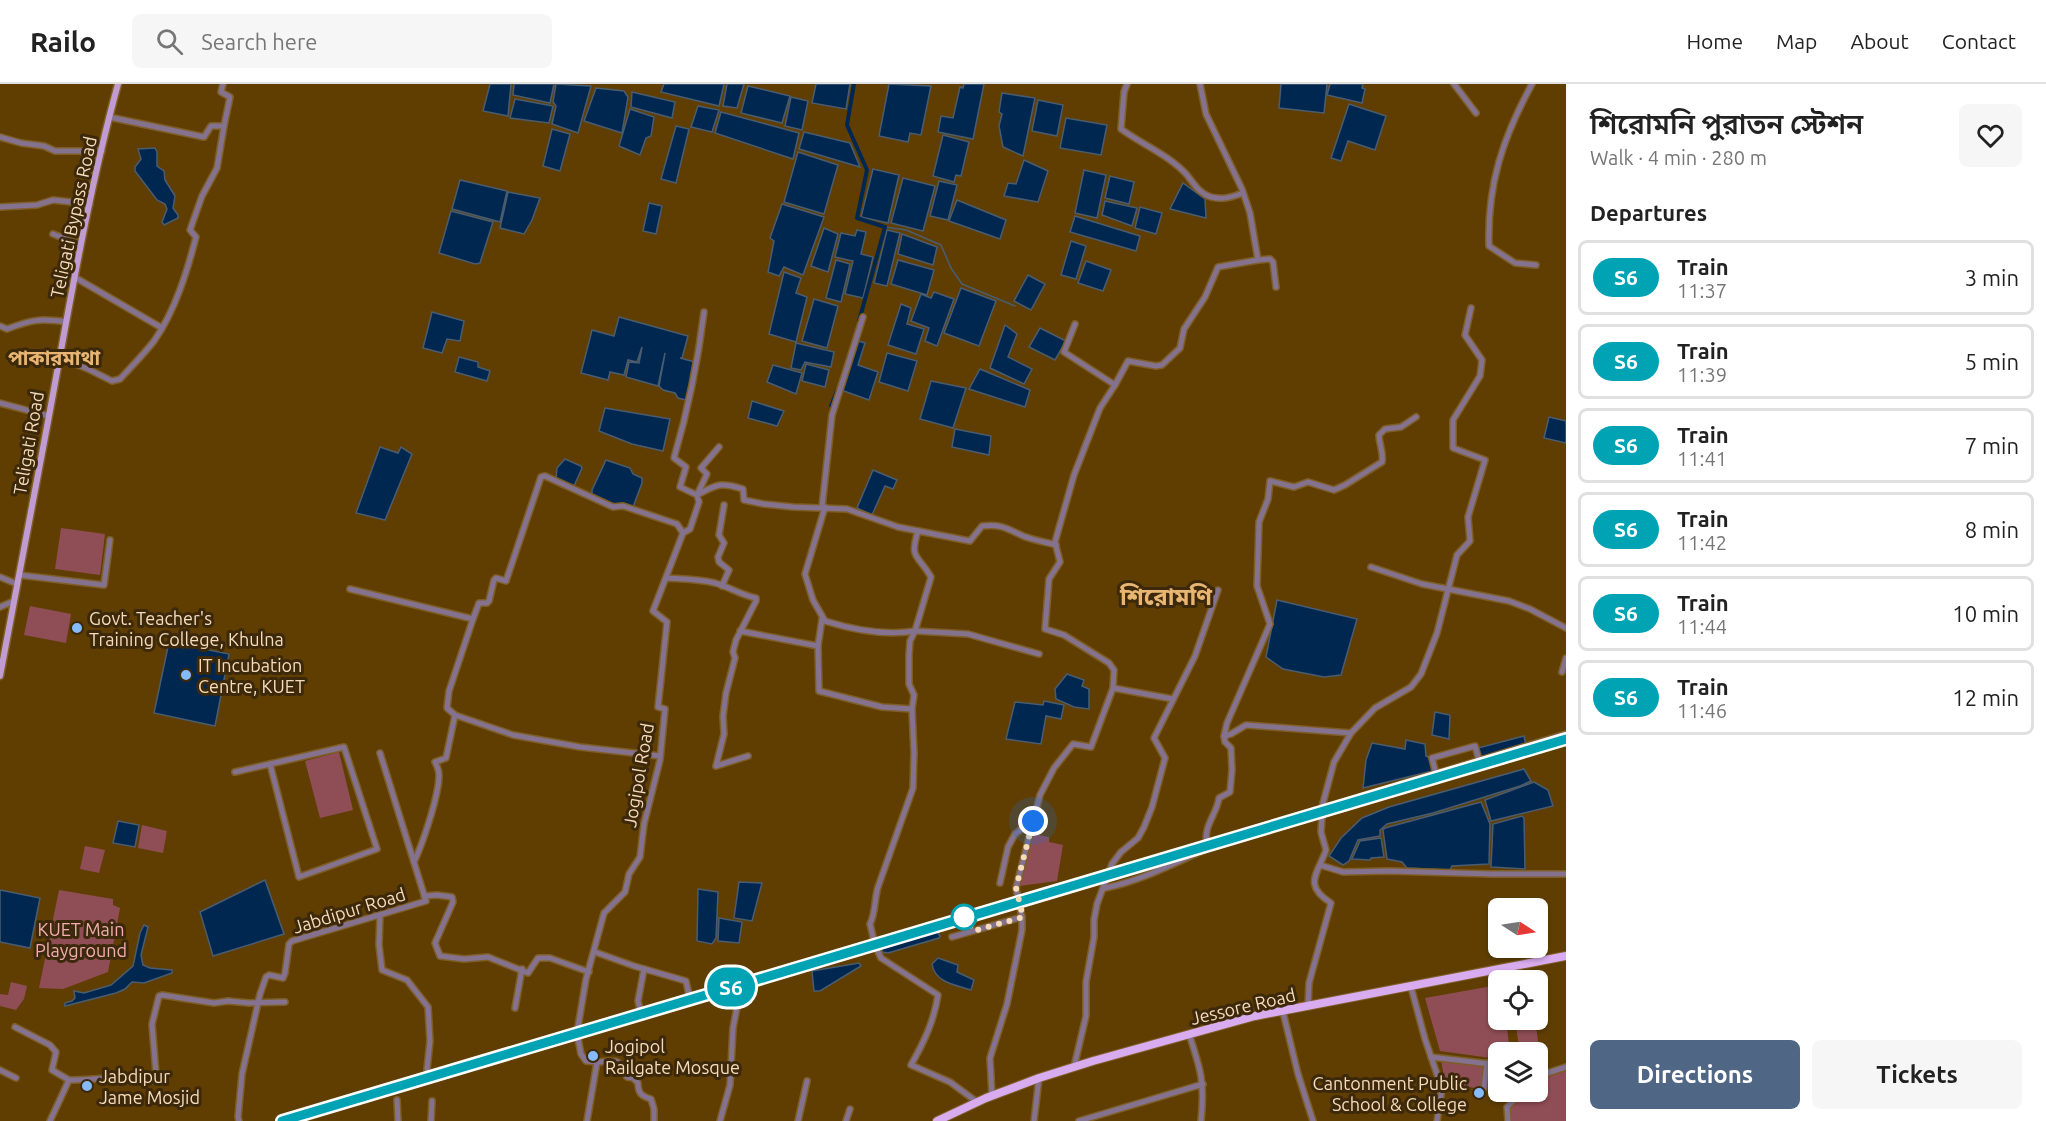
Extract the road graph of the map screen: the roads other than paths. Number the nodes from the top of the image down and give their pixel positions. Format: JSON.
{"nodes":[{"id":1,"x":118,"y":84,"type":"edge"},
{"id":2,"x":223,"y":84,"type":"edge"},
{"id":3,"x":1127,"y":84,"type":"edge"},
{"id":4,"x":1200,"y":84,"type":"edge"},
{"id":5,"x":1454,"y":84,"type":"edge"},
{"id":6,"x":1532,"y":84,"type":"edge"},
{"id":7,"x":1476,"y":113,"type":"dead end"},
{"id":8,"x":110,"y":117,"type":"junction"},
{"id":9,"x":224,"y":126,"type":"junction"},
{"id":10,"x":0,"y":137,"type":"edge"},
{"id":11,"x":102,"y":151,"type":"junction"},
{"id":12,"x":1243,"y":193,"type":"junction"},
{"id":13,"x":90,"y":204,"type":"junction"},
{"id":14,"x":0,"y":207,"type":"edge"},
{"id":15,"x":53,"y":234,"type":"dead end"},
{"id":16,"x":81,"y":244,"type":"junction"},
{"id":17,"x":1258,"y":260,"type":"junction"},
{"id":18,"x":1536,"y":265,"type":"dead end"},
{"id":19,"x":76,"y":278,"type":"dead end"},
{"id":20,"x":1276,"y":287,"type":"dead end"},
{"id":21,"x":1471,"y":308,"type":"dead end"},
{"id":22,"x":704,"y":312,"type":"dead end"},
{"id":23,"x":863,"y":317,"type":"dead end"},
{"id":24,"x":66,"y":322,"type":"junction"},
{"id":25,"x":1075,"y":324,"type":"dead end"},
{"id":26,"x":0,"y":326,"type":"edge"},
{"id":27,"x":162,"y":328,"type":"junction"},
{"id":28,"x":58,"y":357,"type":"junction"},
{"id":29,"x":1115,"y":385,"type":"junction"},
{"id":30,"x":0,"y":403,"type":"edge"},
{"id":31,"x":49,"y":416,"type":"junction"},
{"id":32,"x":1416,"y":417,"type":"dead end"},
{"id":33,"x":719,"y":447,"type":"dead end"},
{"id":34,"x":697,"y":495,"type":"junction"},
{"id":35,"x":724,"y":505,"type":"dead end"},
{"id":36,"x":824,"y":507,"type":"junction"},
{"id":37,"x":918,"y":531,"type":"junction"},
{"id":38,"x":683,"y":533,"type":"junction"},
{"id":39,"x":110,"y":540,"type":"dead end"},
{"id":40,"x":1056,"y":546,"type":"junction"},
{"id":41,"x":1371,"y":567,"type":"dead end"},
{"id":42,"x":19,"y":575,"type":"junction"},
{"id":43,"x":0,"y":576,"type":"edge"},
{"id":44,"x":666,"y":578,"type":"junction"},
{"id":45,"x":17,"y":584,"type":"junction"},
{"id":46,"x":722,"y":586,"type":"junction"},
{"id":47,"x":1449,"y":588,"type":"junction"},
{"id":48,"x":350,"y":589,"type":"dead end"},
{"id":49,"x":1218,"y":590,"type":"dead end"},
{"id":50,"x":14,"y":600,"type":"junction"},
{"id":51,"x":0,"y":607,"type":"edge"},
{"id":52,"x":822,"y":618,"type":"junction"},
{"id":53,"x":473,"y":619,"type":"junction"},
{"id":54,"x":1566,"y":628,"type":"edge"},
{"id":55,"x":740,"y":631,"type":"junction"},
{"id":56,"x":915,"y":631,"type":"junction"},
{"id":57,"x":818,"y":646,"type":"junction"},
{"id":58,"x":1039,"y":654,"type":"dead end"},
{"id":59,"x":1566,"y":658,"type":"edge"},
{"id":60,"x":1562,"y":672,"type":"dead end"},
{"id":61,"x":0,"y":676,"type":"edge"},
{"id":62,"x":1113,"y":688,"type":"junction"},
{"id":63,"x":1173,"y":699,"type":"junction"},
{"id":64,"x":912,"y":709,"type":"junction"},
{"id":65,"x":455,"y":715,"type":"junction"},
{"id":66,"x":1351,"y":733,"type":"junction"},
{"id":67,"x":1566,"y":734,"type":"edge"},
{"id":68,"x":1224,"y":736,"type":"junction"},
{"id":69,"x":380,"y":753,"type":"dead end"},
{"id":70,"x":660,"y":756,"type":"junction"},
{"id":71,"x":748,"y":756,"type":"dead end"},
{"id":72,"x":1479,"y":760,"type":"junction"},
{"id":73,"x":270,"y":764,"type":"junction"},
{"id":74,"x":235,"y":772,"type":"dead end"},
{"id":75,"x":1436,"y":774,"type":"junction"},
{"id":76,"x":1323,"y":808,"type":"junction"},
{"id":77,"x":1033,"y":821,"type":"junction"},
{"id":78,"x":414,"y":862,"type":"junction"},
{"id":79,"x":1320,"y":865,"type":"junction"},
{"id":80,"x":1566,"y":874,"type":"edge"},
{"id":81,"x":1000,"y":883,"type":"dead end"},
{"id":82,"x":1104,"y":888,"type":"junction"},
{"id":83,"x":424,"y":896,"type":"junction"},
{"id":84,"x":380,"y":915,"type":"junction"},
{"id":85,"x":1023,"y":917,"type":"junction"},
{"id":86,"x":952,"y":938,"type":"dead end"},
{"id":87,"x":595,"y":952,"type":"junction"},
{"id":88,"x":1566,"y":956,"type":"edge"},
{"id":89,"x":522,"y":969,"type":"junction"},
{"id":90,"x":644,"y":969,"type":"junction"},
{"id":91,"x":589,"y":972,"type":"junction"},
{"id":92,"x":1411,"y":987,"type":"junction"},
{"id":93,"x":735,"y":992,"type":"dead end"},
{"id":94,"x":689,"y":995,"type":"dead end"},
{"id":95,"x":285,"y":1002,"type":"dead end"},
{"id":96,"x":258,"y":1003,"type":"junction"},
{"id":97,"x":1308,"y":1007,"type":"junction"},
{"id":98,"x":515,"y":1008,"type":"dead end"},
{"id":99,"x":640,"y":1009,"type":"dead end"},
{"id":100,"x":1283,"y":1012,"type":"junction"},
{"id":101,"x":15,"y":1027,"type":"dead end"},
{"id":102,"x":1189,"y":1034,"type":"junction"},
{"id":103,"x":1431,"y":1057,"type":"junction"},
{"id":104,"x":597,"y":1062,"type":"junction"},
{"id":105,"x":1487,"y":1063,"type":"joint"},
{"id":106,"x":1074,"y":1067,"type":"junction"},
{"id":107,"x":1566,"y":1067,"type":"edge"},
{"id":108,"x":427,"y":1069,"type":"dead end"},
{"id":109,"x":0,"y":1070,"type":"edge"},
{"id":110,"x":1548,"y":1073,"type":"edge"},
{"id":111,"x":16,"y":1078,"type":"dead end"},
{"id":112,"x":1038,"y":1078,"type":"junction"},
{"id":113,"x":69,"y":1080,"type":"junction"},
{"id":114,"x":807,"y":1081,"type":"dead end"},
{"id":115,"x":1203,"y":1084,"type":"junction"},
{"id":116,"x":1484,"y":1088,"type":"dead end"},
{"id":117,"x":992,"y":1096,"type":"junction"},
{"id":118,"x":397,"y":1100,"type":"dead end"},
{"id":119,"x":432,"y":1101,"type":"dead end"},
{"id":120,"x":977,"y":1102,"type":"junction"},
{"id":121,"x":1512,"y":1102,"type":"edge"},
{"id":122,"x":850,"y":1110,"type":"dead end"},
{"id":123,"x":50,"y":1121,"type":"edge"},
{"id":124,"x":239,"y":1121,"type":"edge"},
{"id":125,"x":398,"y":1121,"type":"edge"},
{"id":126,"x":431,"y":1121,"type":"edge"},
{"id":127,"x":587,"y":1121,"type":"edge"},
{"id":128,"x":654,"y":1121,"type":"edge"},
{"id":129,"x":720,"y":1121,"type":"edge"},
{"id":130,"x":798,"y":1121,"type":"edge"},
{"id":131,"x":846,"y":1121,"type":"edge"},
{"id":132,"x":937,"y":1121,"type":"edge"},
{"id":133,"x":1033,"y":1121,"type":"edge"},
{"id":134,"x":1079,"y":1121,"type":"edge"},
{"id":135,"x":1201,"y":1121,"type":"edge"},
{"id":136,"x":1313,"y":1121,"type":"edge"},
{"id":137,"x":1437,"y":1121,"type":"edge"},
{"id":138,"x":1508,"y":1121,"type":"edge"}],
"edges":[{"from":1,"to":8,"type":"main road","name":"Teligati Bypass Road"},
{"from":2,"to":9,"type":"street"},
{"from":3,"to":12,"type":"street"},
{"from":4,"to":12,"type":"street"},
{"from":5,"to":7,"type":"street"},
{"from":6,"to":18,"type":"street"},
{"from":8,"to":9,"type":"street"},
{"from":8,"to":11,"type":"main road","name":"Teligati Bypass Road"},
{"from":9,"to":27,"type":"street"},
{"from":10,"to":11,"type":"street"},
{"from":11,"to":13,"type":"main road","name":"Teligati Bypass Road"},
{"from":12,"to":17,"type":"street"},
{"from":13,"to":14,"type":"street"},
{"from":13,"to":16,"type":"main road","name":"Teligati Bypass Road"},
{"from":15,"to":16,"type":"street"},
{"from":16,"to":24,"type":"main road","name":"Teligati Bypass Road"},
{"from":17,"to":20,"type":"street"},
{"from":17,"to":29,"type":"street"},
{"from":19,"to":27,"type":"street"},
{"from":21,"to":47,"type":"street"},
{"from":22,"to":34,"type":"street"},
{"from":23,"to":36,"type":"street"},
{"from":24,"to":26,"type":"street"},
{"from":24,"to":28,"type":"main road","name":"Teligati Bypass Road"},
{"from":25,"to":29,"type":"street"},
{"from":27,"to":28,"type":"street"},
{"from":28,"to":31,"type":"main road","name":"Teligati Road"},
{"from":29,"to":40,"type":"street"},
{"from":30,"to":31,"type":"street"},
{"from":31,"to":42,"type":"main road","name":"Teligati Road"},
{"from":32,"to":68,"type":"street"},
{"from":33,"to":34,"type":"street","name":"Jogipol Road"},
{"from":34,"to":36,"type":"street"},
{"from":34,"to":38,"type":"street","name":"Jogipol Road"},
{"from":35,"to":46,"type":"street"},
{"from":36,"to":37,"type":"street"},
{"from":36,"to":52,"type":"street"},
{"from":37,"to":40,"type":"street"},
{"from":37,"to":56,"type":"street"},
{"from":38,"to":44,"type":"street","name":"Jogipol Road"},
{"from":38,"to":53,"type":"street"},
{"from":39,"to":42,"type":"street"},
{"from":40,"to":62,"type":"street"},
{"from":41,"to":47,"type":"street"},
{"from":42,"to":45,"type":"main road","name":"Teligati Road"},
{"from":43,"to":45,"type":"street"},
{"from":44,"to":46,"type":"street"},
{"from":44,"to":70,"type":"street","name":"Jogipol Road"},
{"from":45,"to":50,"type":"main road","name":"Teligati Road"},
{"from":46,"to":55,"type":"street"},
{"from":47,"to":54,"type":"street"},
{"from":47,"to":66,"type":"street"},
{"from":48,"to":53,"type":"street"},
{"from":49,"to":63,"type":"street"},
{"from":50,"to":51,"type":"street"},
{"from":50,"to":61,"type":"main road","name":"Teligati Road"},
{"from":52,"to":56,"type":"street"},
{"from":52,"to":57,"type":"street"},
{"from":53,"to":65,"type":"street"},
{"from":55,"to":57,"type":"street"},
{"from":55,"to":71,"type":"street"},
{"from":56,"to":58,"type":"street"},
{"from":56,"to":64,"type":"street"},
{"from":57,"to":64,"type":"street"},
{"from":59,"to":60,"type":"street"},
{"from":62,"to":63,"type":"street"},
{"from":62,"to":77,"type":"street"},
{"from":63,"to":82,"type":"street"},
{"from":64,"to":120,"type":"street"},
{"from":65,"to":70,"type":"street"},
{"from":65,"to":78,"type":"street"},
{"from":66,"to":68,"type":"street"},
{"from":66,"to":76,"type":"street"},
{"from":67,"to":72,"type":"street"},
{"from":68,"to":82,"type":"street"},
{"from":69,"to":78,"type":"street","name":"Jabdipur Road"},
{"from":70,"to":87,"type":"street","name":"Jogipol Road"},
{"from":72,"to":75,"type":"street"},
{"from":72,"to":75,"type":"street"},
{"from":73,"to":73,"type":"street"},
{"from":73,"to":74,"type":"street"},
{"from":75,"to":76,"type":"street"},
{"from":76,"to":79,"type":"street"},
{"from":77,"to":81,"type":"street"},
{"from":77,"to":85,"type":"street"},
{"from":78,"to":83,"type":"street","name":"Jabdipur Road"},
{"from":79,"to":80,"type":"street"},
{"from":79,"to":97,"type":"street"},
{"from":82,"to":106,"type":"street"},
{"from":83,"to":84,"type":"street","name":"Jabdipur Road"},
{"from":83,"to":89,"type":"street"},
{"from":84,"to":96,"type":"street","name":"Jabdipur Road"},
{"from":84,"to":108,"type":"street"},
{"from":85,"to":86,"type":"street"},
{"from":85,"to":117,"type":"street"},
{"from":87,"to":90,"type":"street"},
{"from":87,"to":91,"type":"street","name":"Jogipol Road"},
{"from":88,"to":92,"type":"highway","name":"Jessore Road"},
{"from":89,"to":91,"type":"street"},
{"from":89,"to":98,"type":"street"},
{"from":90,"to":94,"type":"street"},
{"from":90,"to":99,"type":"street"},
{"from":91,"to":104,"type":"street","name":"Jogipol Road"},
{"from":92,"to":97,"type":"highway","name":"Jessore Road"},
{"from":92,"to":103,"type":"street"},
{"from":93,"to":129,"type":"street"},
{"from":95,"to":96,"type":"street"},
{"from":96,"to":113,"type":"street"},
{"from":96,"to":124,"type":"street","name":"Jabdipur Road"},
{"from":97,"to":100,"type":"highway","name":"Jessore Road"},
{"from":100,"to":102,"type":"highway","name":"Jessore Road"},
{"from":100,"to":136,"type":"street"},
{"from":101,"to":113,"type":"street"},
{"from":102,"to":106,"type":"highway","name":"Jessore Road"},
{"from":102,"to":115,"type":"street"},
{"from":103,"to":105,"type":"street"},
{"from":103,"to":137,"type":"street"},
{"from":104,"to":127,"type":"street"},
{"from":104,"to":128,"type":"street"},
{"from":105,"to":116,"type":"street"},
{"from":106,"to":112,"type":"highway","name":"Jessore Road"},
{"from":107,"to":110,"type":"street"},
{"from":109,"to":111,"type":"street"},
{"from":112,"to":117,"type":"highway","name":"Jessore Road"},
{"from":112,"to":133,"type":"street"},
{"from":113,"to":123,"type":"street"},
{"from":114,"to":130,"type":"street"},
{"from":115,"to":134,"type":"street"},
{"from":115,"to":135,"type":"street"},
{"from":117,"to":120,"type":"highway","name":"Jessore Road"},
{"from":118,"to":125,"type":"street"},
{"from":119,"to":126,"type":"street"},
{"from":120,"to":132,"type":"highway","name":"Jessore Road"},
{"from":121,"to":138,"type":"street"},
{"from":122,"to":131,"type":"street"}]}
